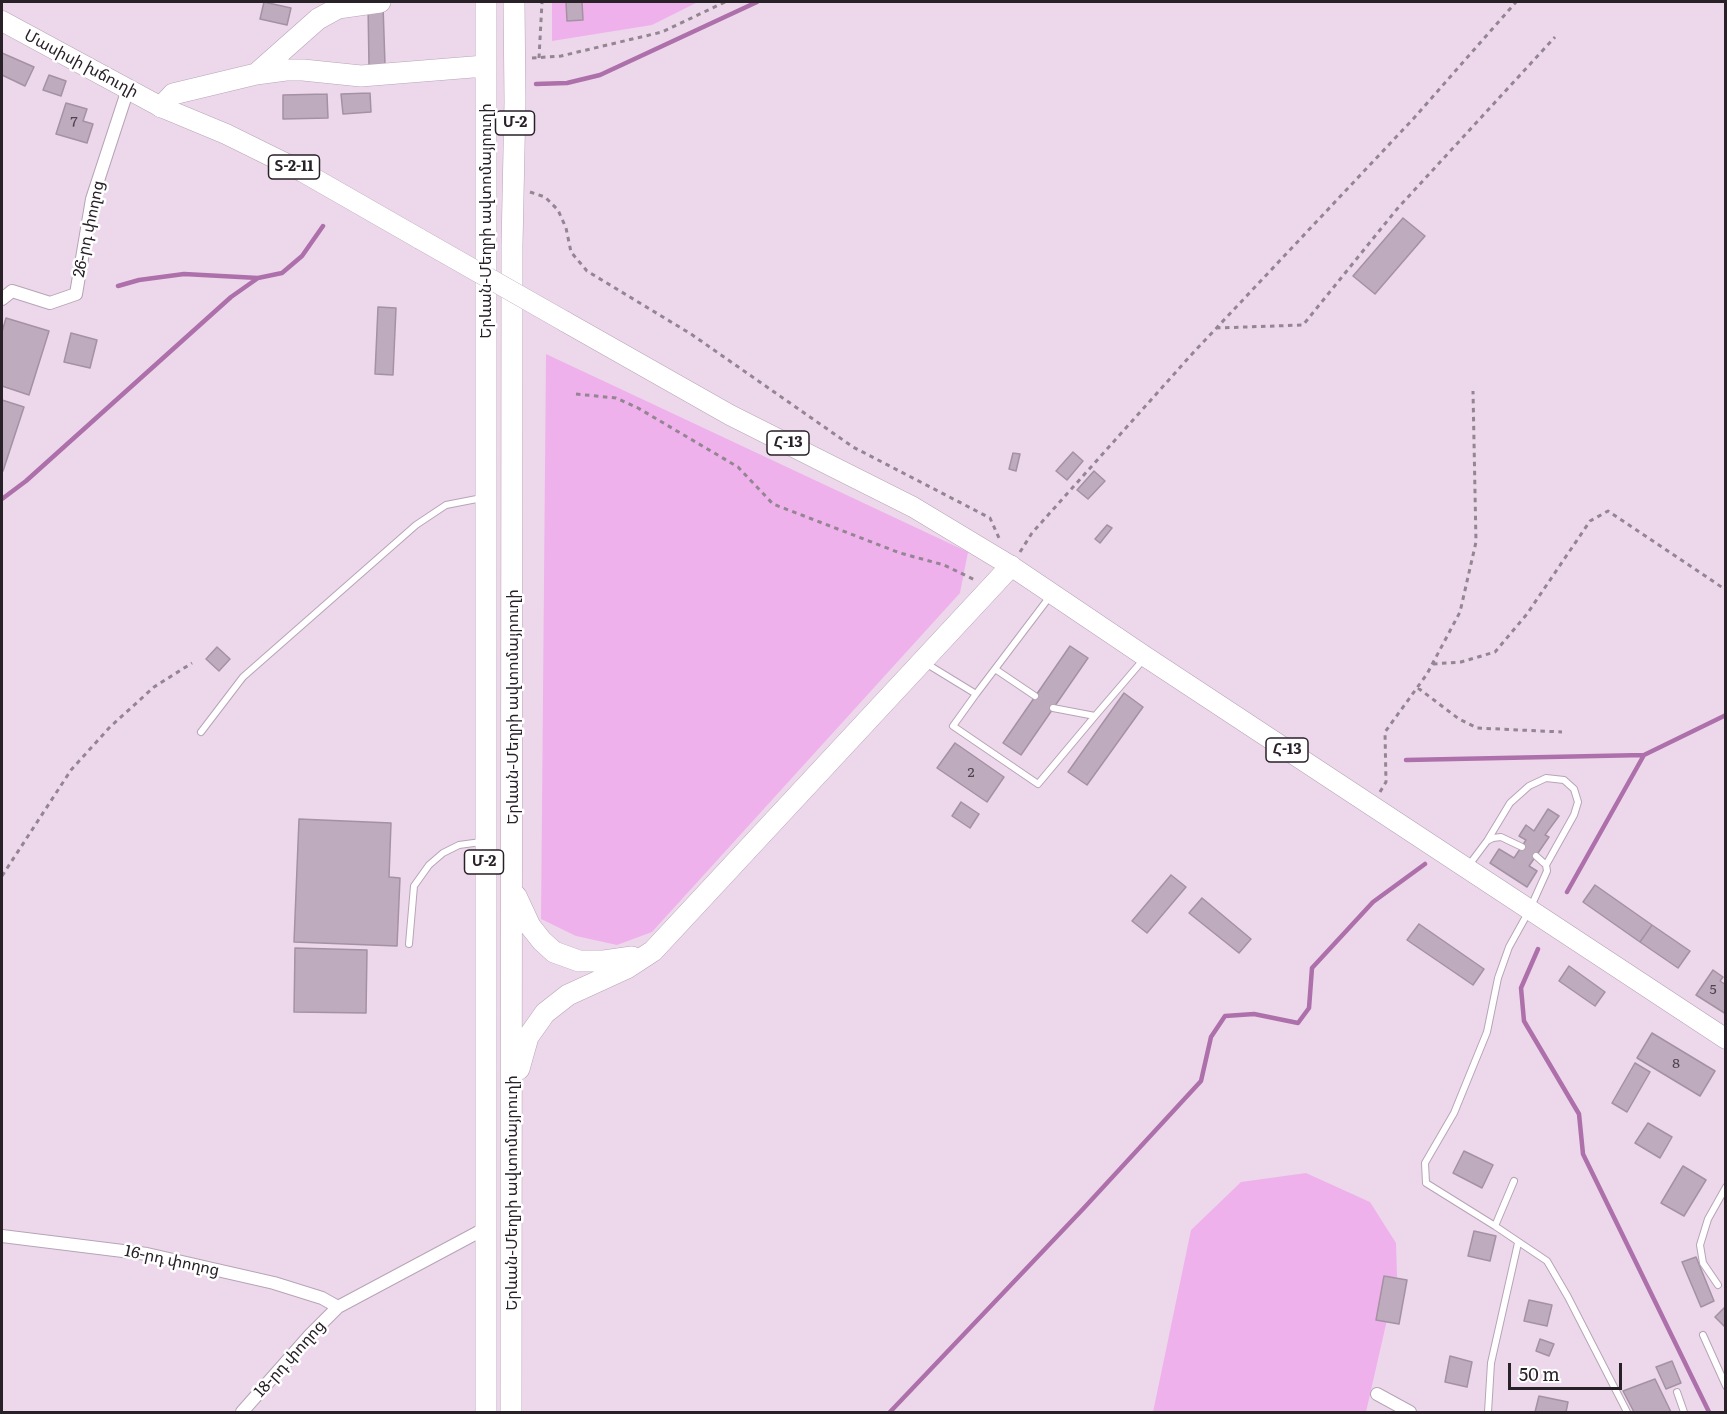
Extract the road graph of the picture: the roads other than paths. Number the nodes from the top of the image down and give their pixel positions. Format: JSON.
{"nodes":[{"id":1,"x":380,"y":2,"type":"edge"},
{"id":2,"x":486,"y":2,"type":"edge"},
{"id":3,"x":514,"y":2,"type":"edge"},
{"id":4,"x":2,"y":21,"type":"edge"},
{"id":5,"x":485,"y":66,"type":"junction"},
{"id":6,"x":256,"y":74,"type":"junction"},
{"id":7,"x":128,"y":89,"type":"junction"},
{"id":8,"x":161,"y":107,"type":"junction"},
{"id":9,"x":500,"y":284,"type":"joint"},
{"id":10,"x":2,"y":299,"type":"edge"},
{"id":11,"x":486,"y":498,"type":"junction"},
{"id":12,"x":1011,"y":566,"type":"junction"},
{"id":13,"x":1053,"y":592,"type":"junction"},
{"id":14,"x":1146,"y":657,"type":"junction"},
{"id":15,"x":922,"y":661,"type":"junction"},
{"id":16,"x":995,"y":669,"type":"junction"},
{"id":17,"x":976,"y":694,"type":"junction"},
{"id":18,"x":1035,"y":696,"type":"dead end"},
{"id":19,"x":1053,"y":708,"type":"dead end"},
{"id":20,"x":1095,"y":716,"type":"junction"},
{"id":21,"x":201,"y":732,"type":"dead end"},
{"id":22,"x":1487,"y":841,"type":"junction"},
{"id":23,"x":484,"y":842,"type":"junction"},
{"id":24,"x":1522,"y":847,"type":"dead end"},
{"id":25,"x":1536,"y":856,"type":"dead end"},
{"id":26,"x":1546,"y":865,"type":"junction"},
{"id":27,"x":1466,"y":868,"type":"junction"},
{"id":28,"x":513,"y":889,"type":"junction"},
{"id":29,"x":1529,"y":911,"type":"junction"},
{"id":30,"x":409,"y":944,"type":"dead end"},
{"id":31,"x":653,"y":951,"type":"junction"},
{"id":32,"x":1725,"y":1039,"type":"edge"},
{"id":33,"x":512,"y":1095,"type":"junction"},
{"id":34,"x":1514,"y":1181,"type":"dead end"},
{"id":35,"x":1725,"y":1188,"type":"edge"},
{"id":36,"x":1495,"y":1226,"type":"junction"},
{"id":37,"x":486,"y":1228,"type":"junction"},
{"id":38,"x":2,"y":1236,"type":"edge"},
{"id":39,"x":1518,"y":1243,"type":"junction"},
{"id":40,"x":1718,"y":1285,"type":"dead end"},
{"id":41,"x":338,"y":1307,"type":"junction"},
{"id":42,"x":1703,"y":1335,"type":"dead end"},
{"id":43,"x":1725,"y":1386,"type":"edge"},
{"id":44,"x":1677,"y":1392,"type":"dead end"},
{"id":45,"x":1377,"y":1394,"type":"dead end"},
{"id":46,"x":242,"y":1413,"type":"edge"},
{"id":47,"x":486,"y":1413,"type":"edge"},
{"id":48,"x":512,"y":1413,"type":"edge"},
{"id":49,"x":1410,"y":1413,"type":"edge"},
{"id":50,"x":1488,"y":1413,"type":"edge"},
{"id":51,"x":1626,"y":1413,"type":"edge"},
{"id":52,"x":1684,"y":1413,"type":"edge"}],
"edges":[{"from":1,"to":6,"type":"highway"},
{"from":2,"to":5,"type":"highway","name":"Երևան-Մեղրի ավտոմայրուղի","number":"Մ-2"},
{"from":3,"to":28,"type":"highway","name":"Երևան-Մեղրի ավտոմայրուղի","number":"Մ-2"},
{"from":4,"to":7,"type":"main road","name":"Մասիսի խճուղի","number":"Տ-2-11"},
{"from":5,"to":6,"type":"highway"},
{"from":5,"to":11,"type":"highway","name":"Երևան-Մեղրի ավտոմայրուղի","number":"Մ-2"},
{"from":6,"to":8,"type":"highway"},
{"from":7,"to":8,"type":"main road","name":"Մասիսի խճուղի","number":"Տ-2-11"},
{"from":7,"to":10,"type":"street","name":"26-րդ փողոց"},
{"from":8,"to":9,"type":"main road","number":"Տ-2-11","bridge":true},
{"from":9,"to":12,"type":"main road","number":"Հ-13","bridge":true},
{"from":11,"to":21,"type":"lane"},
{"from":11,"to":23,"type":"highway","name":"Երևան-Մեղրի ավտոմայրուղի","number":"Մ-2"},
{"from":12,"to":13,"type":"main road","number":"Հ-13"},
{"from":12,"to":15,"type":"highway"},
{"from":13,"to":14,"type":"main road","number":"Հ-13"},
{"from":13,"to":16,"type":"lane"},
{"from":14,"to":20,"type":"lane"},
{"from":14,"to":27,"type":"main road","number":"Հ-13"},
{"from":15,"to":17,"type":"lane"},
{"from":15,"to":31,"type":"highway"},
{"from":16,"to":17,"type":"lane"},
{"from":16,"to":18,"type":"lane"},
{"from":17,"to":20,"type":"lane"},
{"from":19,"to":20,"type":"lane"},
{"from":22,"to":24,"type":"lane"},
{"from":22,"to":26,"type":"lane"},
{"from":22,"to":27,"type":"lane"},
{"from":23,"to":30,"type":"lane"},
{"from":23,"to":37,"type":"highway","name":"Երևան-Մեղրի ավտոմայրուղի","number":"Մ-2"},
{"from":25,"to":26,"type":"lane"},
{"from":26,"to":29,"type":"lane"},
{"from":27,"to":29,"type":"main road","number":"Հ-13"},
{"from":28,"to":31,"type":"highway"},
{"from":28,"to":33,"type":"highway","name":"Երևան-Մեղրի ավտոմայրուղի","number":"Մ-2"},
{"from":29,"to":32,"type":"main road","number":"Հ-13"},
{"from":29,"to":36,"type":"lane"},
{"from":31,"to":33,"type":"highway"},
{"from":33,"to":48,"type":"highway","name":"Երևան-Մեղրի ավտոմայրուղի","number":"Մ-2"},
{"from":34,"to":36,"type":"lane"},
{"from":35,"to":40,"type":"lane"},
{"from":36,"to":39,"type":"lane"},
{"from":37,"to":41,"type":"street","name":"18-րդ փողոց"},
{"from":37,"to":47,"type":"highway","name":"Երևան-Մեղրի ավտոմայրուղի","number":"Մ-2"},
{"from":38,"to":41,"type":"street","name":"16-րդ փողոց"},
{"from":39,"to":50,"type":"lane"},
{"from":39,"to":51,"type":"lane"},
{"from":41,"to":46,"type":"street","name":"18-րդ փողոց"},
{"from":42,"to":43,"type":"lane"},
{"from":44,"to":52,"type":"lane"},
{"from":45,"to":49,"type":"street"}]}
